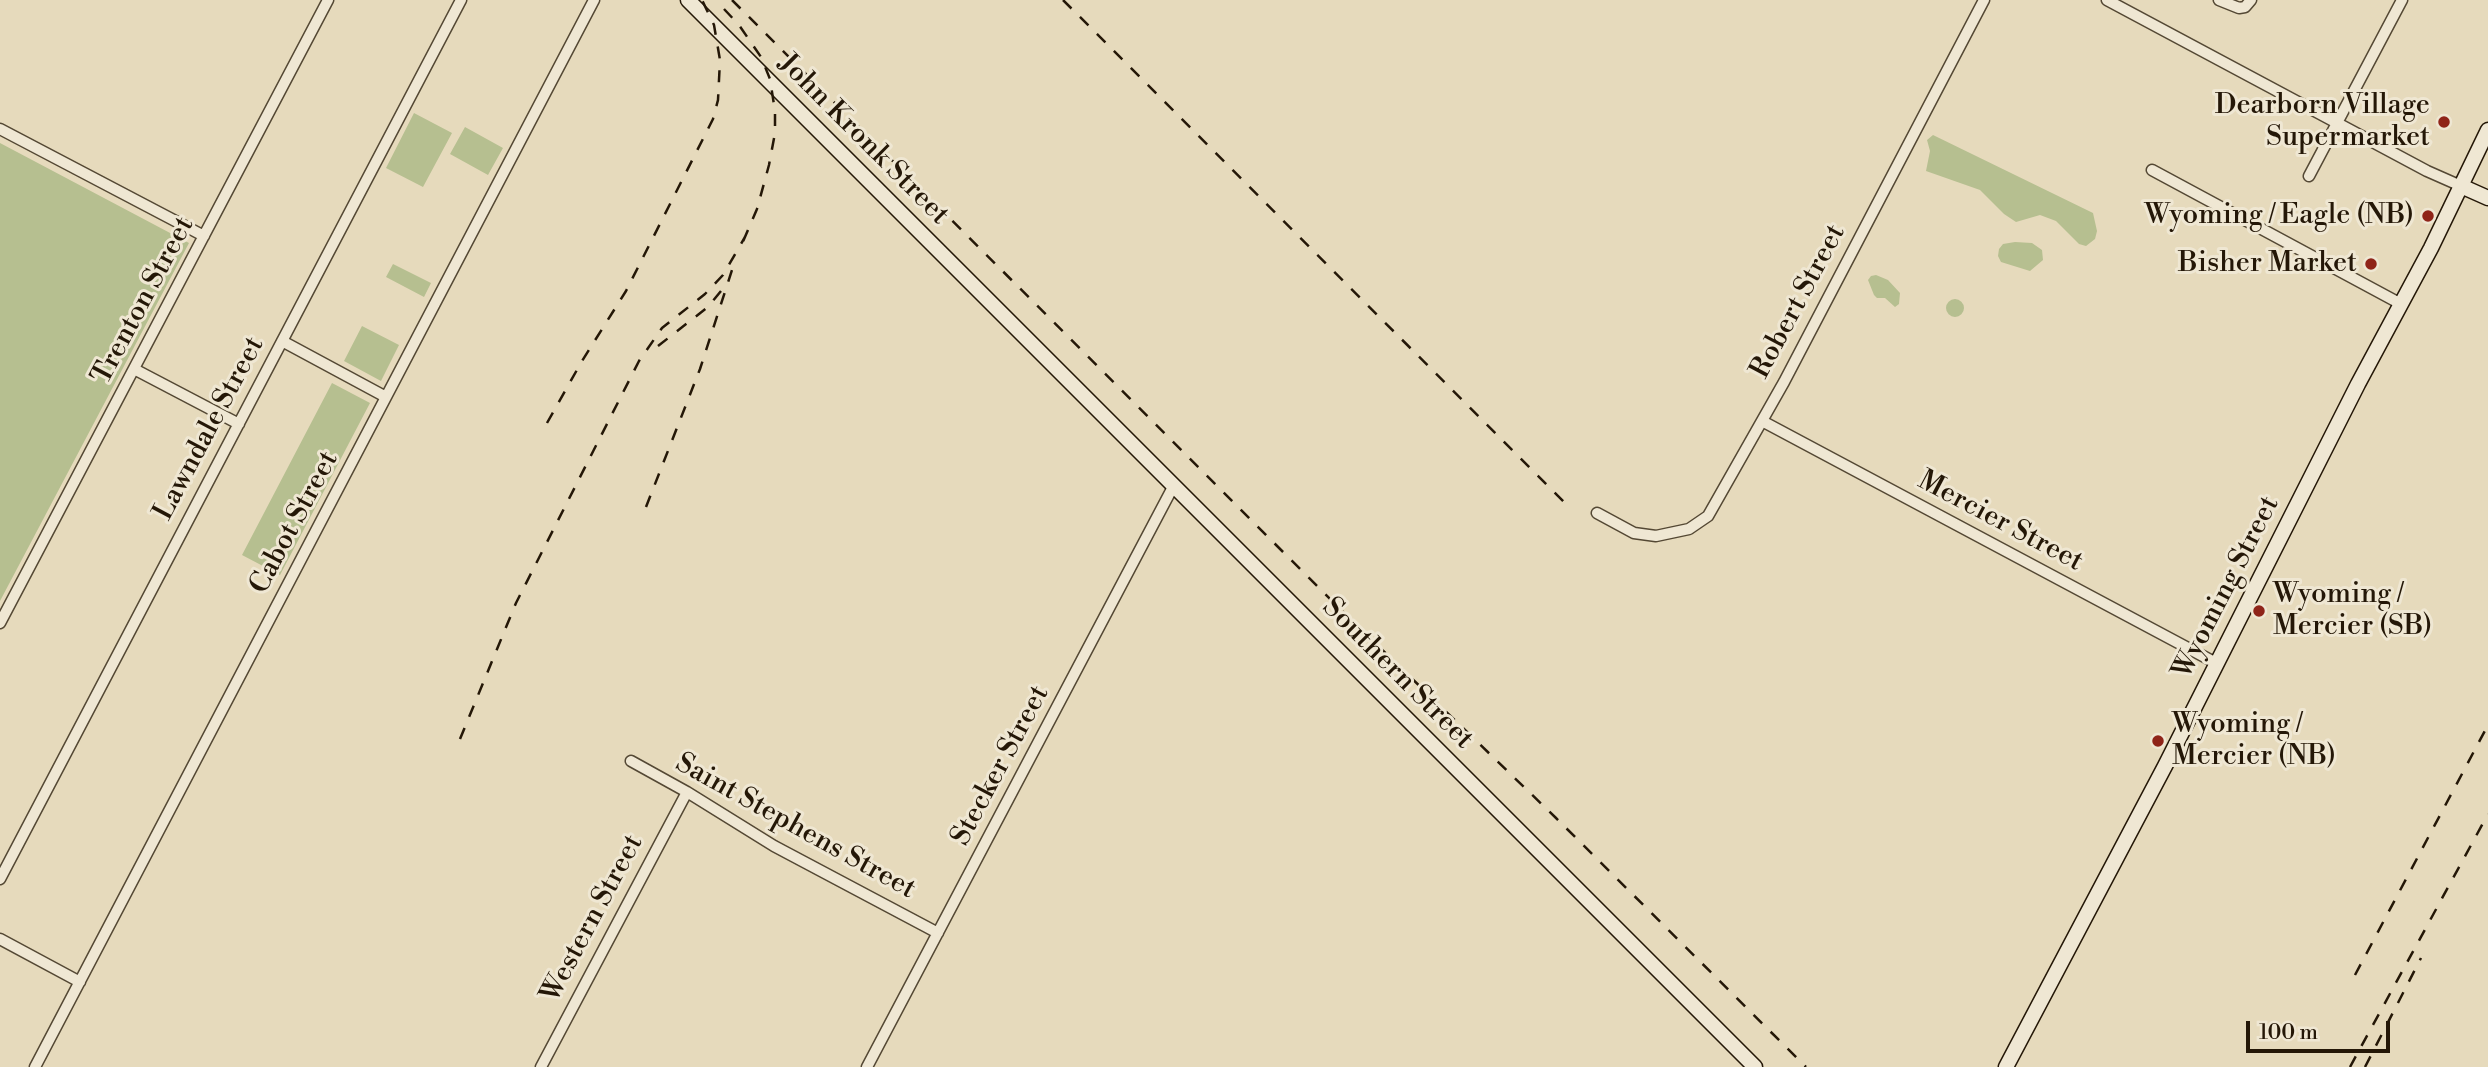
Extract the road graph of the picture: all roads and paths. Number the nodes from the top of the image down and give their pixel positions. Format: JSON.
{"nodes":[{"id":1,"x":328,"y":0,"type":"edge"},
{"id":2,"x":461,"y":0,"type":"edge"},
{"id":3,"x":594,"y":0,"type":"edge"},
{"id":4,"x":688,"y":0,"type":"edge"},
{"id":5,"x":1984,"y":0,"type":"edge"},
{"id":6,"x":2107,"y":0,"type":"edge"},
{"id":7,"x":2219,"y":0,"type":"edge"},
{"id":8,"x":2251,"y":0,"type":"edge"},
{"id":9,"x":2402,"y":0,"type":"edge"},
{"id":10,"x":2337,"y":123,"type":"junction"},
{"id":11,"x":0,"y":129,"type":"edge"},
{"id":12,"x":2488,"y":130,"type":"edge"},
{"id":13,"x":2152,"y":170,"type":"dead end"},
{"id":14,"x":2309,"y":176,"type":"dead end"},
{"id":15,"x":2461,"y":186,"type":"junction"},
{"id":16,"x":2488,"y":198,"type":"edge"},
{"id":17,"x":204,"y":236,"type":"junction"},
{"id":18,"x":2400,"y":304,"type":"junction"},
{"id":19,"x":1004,"y":316,"type":"joint"},
{"id":20,"x":282,"y":341,"type":"junction"},
{"id":21,"x":134,"y":369,"type":"junction"},
{"id":22,"x":386,"y":397,"type":"junction"},
{"id":23,"x":1762,"y":421,"type":"junction"},
{"id":24,"x":239,"y":424,"type":"junction"},
{"id":25,"x":1174,"y":485,"type":"junction"},
{"id":26,"x":1597,"y":513,"type":"dead end"},
{"id":27,"x":0,"y":623,"type":"edge"},
{"id":28,"x":2216,"y":663,"type":"junction"},
{"id":29,"x":631,"y":761,"type":"dead end"},
{"id":30,"x":687,"y":792,"type":"junction"},
{"id":31,"x":0,"y":879,"type":"edge"},
{"id":32,"x":938,"y":933,"type":"junction"},
{"id":33,"x":0,"y":939,"type":"edge"},
{"id":34,"x":80,"y":982,"type":"junction"},
{"id":35,"x":36,"y":1067,"type":"edge"},
{"id":36,"x":541,"y":1067,"type":"edge"},
{"id":37,"x":867,"y":1067,"type":"edge"},
{"id":38,"x":1755,"y":1067,"type":"edge"},
{"id":39,"x":2006,"y":1067,"type":"edge"}],
"edges":[{"from":1,"to":17,"type":"street","name":"Trenton Street"},
{"from":2,"to":20,"type":"street","name":"Lawndale Street"},
{"from":3,"to":22,"type":"street","name":"Cabot Street"},
{"from":4,"to":19,"type":"street","name":"John Kronk Street"},
{"from":5,"to":23,"type":"street","name":"Robert Street"},
{"from":6,"to":10,"type":"street"},
{"from":7,"to":8,"type":"street"},
{"from":9,"to":10,"type":"street"},
{"from":10,"to":14,"type":"street"},
{"from":10,"to":15,"type":"street"},
{"from":11,"to":17,"type":"street"},
{"from":12,"to":15,"type":"street","name":"Wyoming Street"},
{"from":13,"to":18,"type":"street"},
{"from":15,"to":16,"type":"street"},
{"from":15,"to":18,"type":"street","name":"Wyoming Street"},
{"from":17,"to":21,"type":"street","name":"Trenton Street"},
{"from":18,"to":28,"type":"street","name":"Wyoming Street"},
{"from":19,"to":25,"type":"street","name":"Southern Street"},
{"from":20,"to":22,"type":"street"},
{"from":20,"to":24,"type":"street","name":"Lawndale Street"},
{"from":21,"to":24,"type":"street"},
{"from":21,"to":27,"type":"street","name":"Trenton Street"},
{"from":22,"to":34,"type":"street","name":"Cabot Street"},
{"from":23,"to":26,"type":"street","name":"Robert Street"},
{"from":23,"to":28,"type":"street","name":"Mercier Street"},
{"from":24,"to":31,"type":"street","name":"Lawndale Street"},
{"from":25,"to":32,"type":"street","name":"Stecker Street"},
{"from":25,"to":38,"type":"street","name":"Southern Street"},
{"from":28,"to":39,"type":"street","name":"Wyoming Street"},
{"from":29,"to":30,"type":"street","name":"Saint Stephens Street"},
{"from":30,"to":32,"type":"street","name":"Saint Stephens Street"},
{"from":30,"to":36,"type":"street","name":"Western Street"},
{"from":32,"to":37,"type":"street","name":"Stecker Street"},
{"from":33,"to":34,"type":"street"},
{"from":34,"to":35,"type":"street","name":"Cabot Street"}]}
